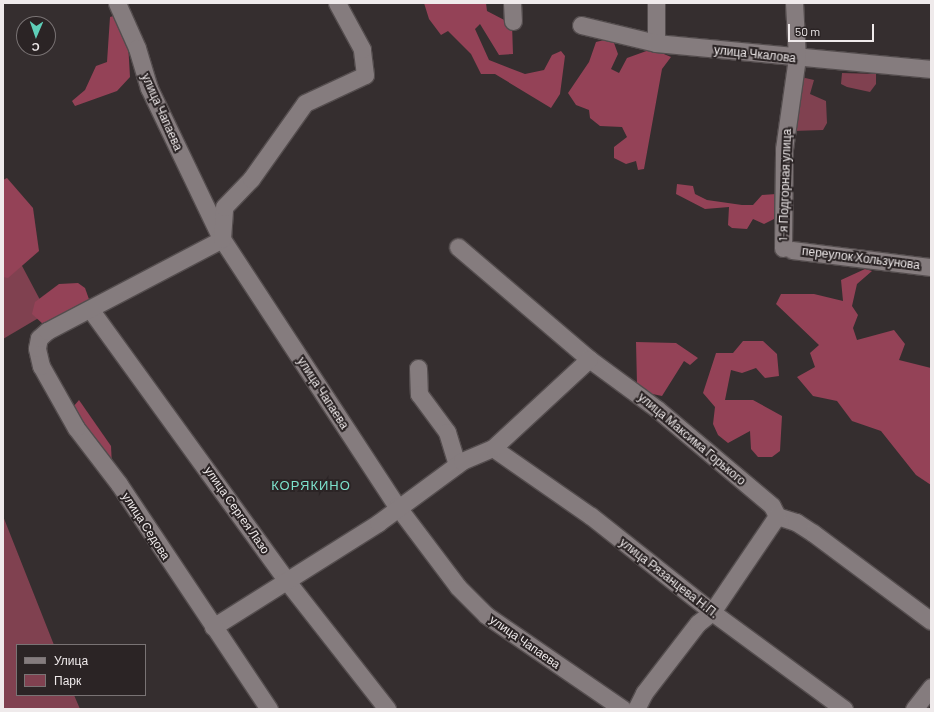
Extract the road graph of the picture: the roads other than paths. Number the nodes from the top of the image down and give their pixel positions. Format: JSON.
{"nodes":[{"id":1,"x":117,"y":3,"type":"edge"},
{"id":2,"x":337,"y":3,"type":"edge"},
{"id":3,"x":512,"y":3,"type":"edge"},
{"id":4,"x":656,"y":3,"type":"edge"},
{"id":5,"x":794,"y":3,"type":"edge"},
{"id":6,"x":513,"y":21,"type":"dead end"},
{"id":7,"x":581,"y":25,"type":"dead end"},
{"id":8,"x":656,"y":43,"type":"junction"},
{"id":9,"x":797,"y":58,"type":"junction"},
{"id":10,"x":931,"y":69,"type":"edge"},
{"id":11,"x":222,"y":240,"type":"junction"},
{"id":12,"x":458,"y":247,"type":"dead end"},
{"id":13,"x":787,"y":249,"type":"joint"},
{"id":14,"x":931,"y":267,"type":"edge"},
{"id":15,"x":90,"y":309,"type":"junction"},
{"id":16,"x":588,"y":359,"type":"junction"},
{"id":17,"x":418,"y":368,"type":"dead end"},
{"id":18,"x":493,"y":448,"type":"junction"},
{"id":19,"x":457,"y":465,"type":"junction"},
{"id":20,"x":397,"y":506,"type":"junction"},
{"id":21,"x":777,"y":516,"type":"junction"},
{"id":22,"x":286,"y":580,"type":"junction"},
{"id":23,"x":712,"y":612,"type":"junction"},
{"id":24,"x":931,"y":621,"type":"edge"},
{"id":25,"x":213,"y":627,"type":"junction"},
{"id":26,"x":931,"y":687,"type":"edge"},
{"id":27,"x":269,"y":709,"type":"edge"},
{"id":28,"x":387,"y":709,"type":"edge"},
{"id":29,"x":623,"y":709,"type":"edge"},
{"id":30,"x":636,"y":709,"type":"edge"},
{"id":31,"x":844,"y":709,"type":"edge"},
{"id":32,"x":914,"y":709,"type":"edge"}],
"edges":[{"from":1,"to":11,"type":"street","name":"улица Чапаева"},
{"from":2,"to":11,"type":"street"},
{"from":3,"to":6,"type":"street"},
{"from":4,"to":8,"type":"street"},
{"from":5,"to":9,"type":"street","name":"1-я Подгорная улица"},
{"from":7,"to":8,"type":"street","name":"улица Чкалова"},
{"from":8,"to":9,"type":"street","name":"улица Чкалова"},
{"from":9,"to":10,"type":"street","name":"улица Чкалова"},
{"from":9,"to":13,"type":"street","name":"1-я Подгорная улица"},
{"from":11,"to":15,"type":"street"},
{"from":11,"to":20,"type":"street","name":"улица Чапаева"},
{"from":12,"to":16,"type":"street","name":"улица Максима Горького"},
{"from":13,"to":14,"type":"street","name":"переулок Хользунова"},
{"from":15,"to":22,"type":"street","name":"улица Сергея Лазо"},
{"from":15,"to":25,"type":"street","name":"улица Седова"},
{"from":16,"to":18,"type":"street"},
{"from":16,"to":21,"type":"street","name":"улица Максима Горького"},
{"from":17,"to":19,"type":"street"},
{"from":18,"to":19,"type":"street"},
{"from":18,"to":23,"type":"street","name":"улица Рязанцева Н.П."},
{"from":19,"to":20,"type":"street"},
{"from":20,"to":22,"type":"street"},
{"from":20,"to":29,"type":"street","name":"улица Чапаева"},
{"from":21,"to":23,"type":"street"},
{"from":21,"to":24,"type":"street"},
{"from":22,"to":25,"type":"street"},
{"from":22,"to":28,"type":"street","name":"улица Сергея Лазо"},
{"from":23,"to":30,"type":"street"},
{"from":23,"to":31,"type":"street","name":"улица Рязанцева Н.П."},
{"from":25,"to":27,"type":"street","name":"улица Седова"},
{"from":26,"to":32,"type":"street"}]}
